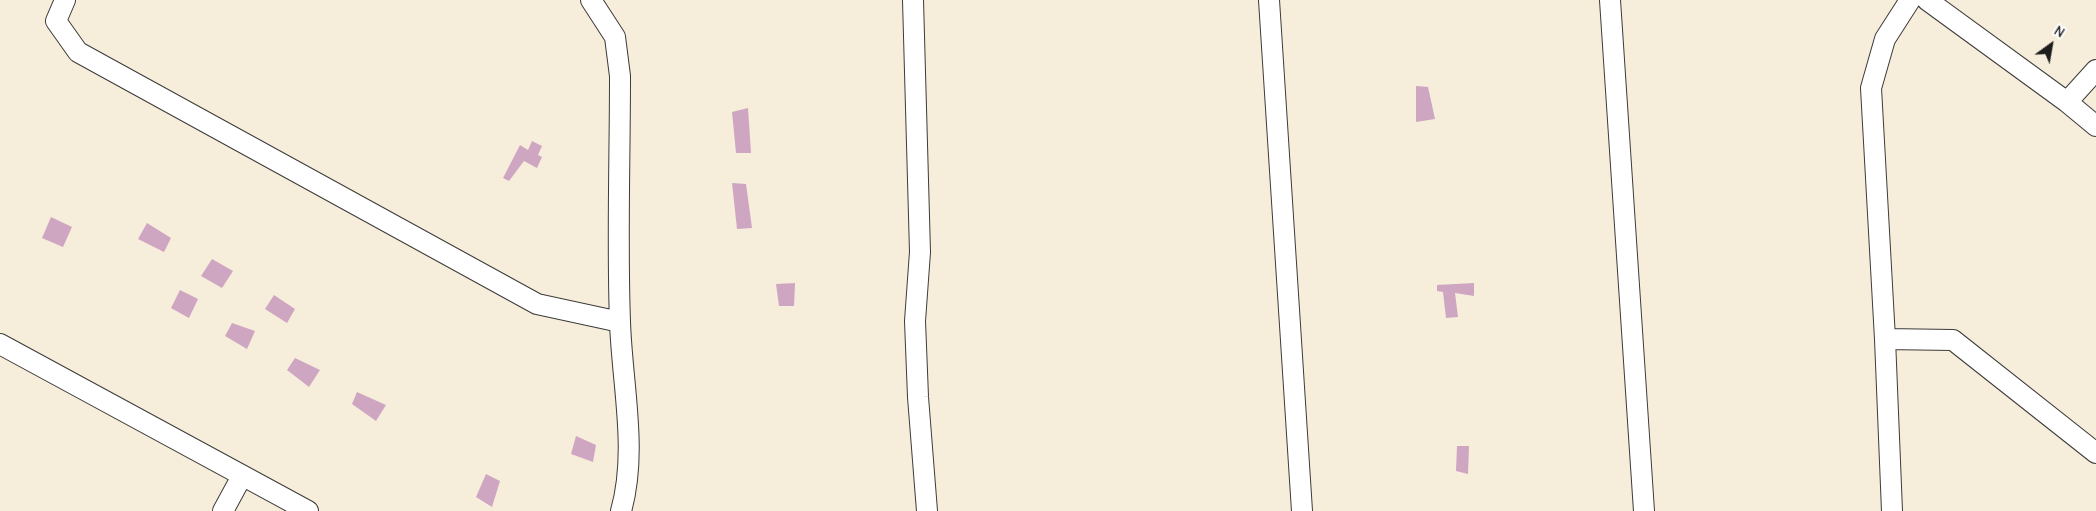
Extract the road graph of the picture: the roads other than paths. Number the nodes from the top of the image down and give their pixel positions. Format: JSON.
{"nodes":[{"id":1,"x":65,"y":0,"type":"edge"},
{"id":2,"x":591,"y":0,"type":"edge"},
{"id":3,"x":913,"y":0,"type":"edge"},
{"id":4,"x":1269,"y":0,"type":"edge"},
{"id":5,"x":1610,"y":0,"type":"edge"},
{"id":6,"x":1910,"y":0,"type":"edge"},
{"id":7,"x":1927,"y":0,"type":"edge"},
{"id":8,"x":2096,"y":70,"type":"edge"},
{"id":9,"x":2068,"y":102,"type":"junction"},
{"id":10,"x":2096,"y":126,"type":"edge"},
{"id":11,"x":620,"y":322,"type":"junction"},
{"id":12,"x":1885,"y":339,"type":"junction"},
{"id":13,"x":0,"y":344,"type":"edge"},
{"id":14,"x":2096,"y":453,"type":"edge"},
{"id":15,"x":242,"y":476,"type":"junction"},
{"id":16,"x":223,"y":511,"type":"edge"},
{"id":17,"x":308,"y":511,"type":"edge"},
{"id":18,"x":621,"y":511,"type":"edge"},
{"id":19,"x":927,"y":511,"type":"edge"},
{"id":20,"x":1302,"y":511,"type":"edge"},
{"id":21,"x":1644,"y":511,"type":"edge"},
{"id":22,"x":1892,"y":511,"type":"edge"}],
"edges":[{"from":1,"to":11,"type":"street"},
{"from":2,"to":11,"type":"street"},
{"from":3,"to":19,"type":"street"},
{"from":4,"to":20,"type":"street"},
{"from":5,"to":21,"type":"street"},
{"from":6,"to":12,"type":"street"},
{"from":7,"to":9,"type":"street"},
{"from":8,"to":9,"type":"street"},
{"from":9,"to":10,"type":"street"},
{"from":11,"to":18,"type":"street"},
{"from":12,"to":14,"type":"street"},
{"from":12,"to":22,"type":"street"},
{"from":13,"to":15,"type":"street"},
{"from":15,"to":16,"type":"street"},
{"from":15,"to":17,"type":"street"}]}
